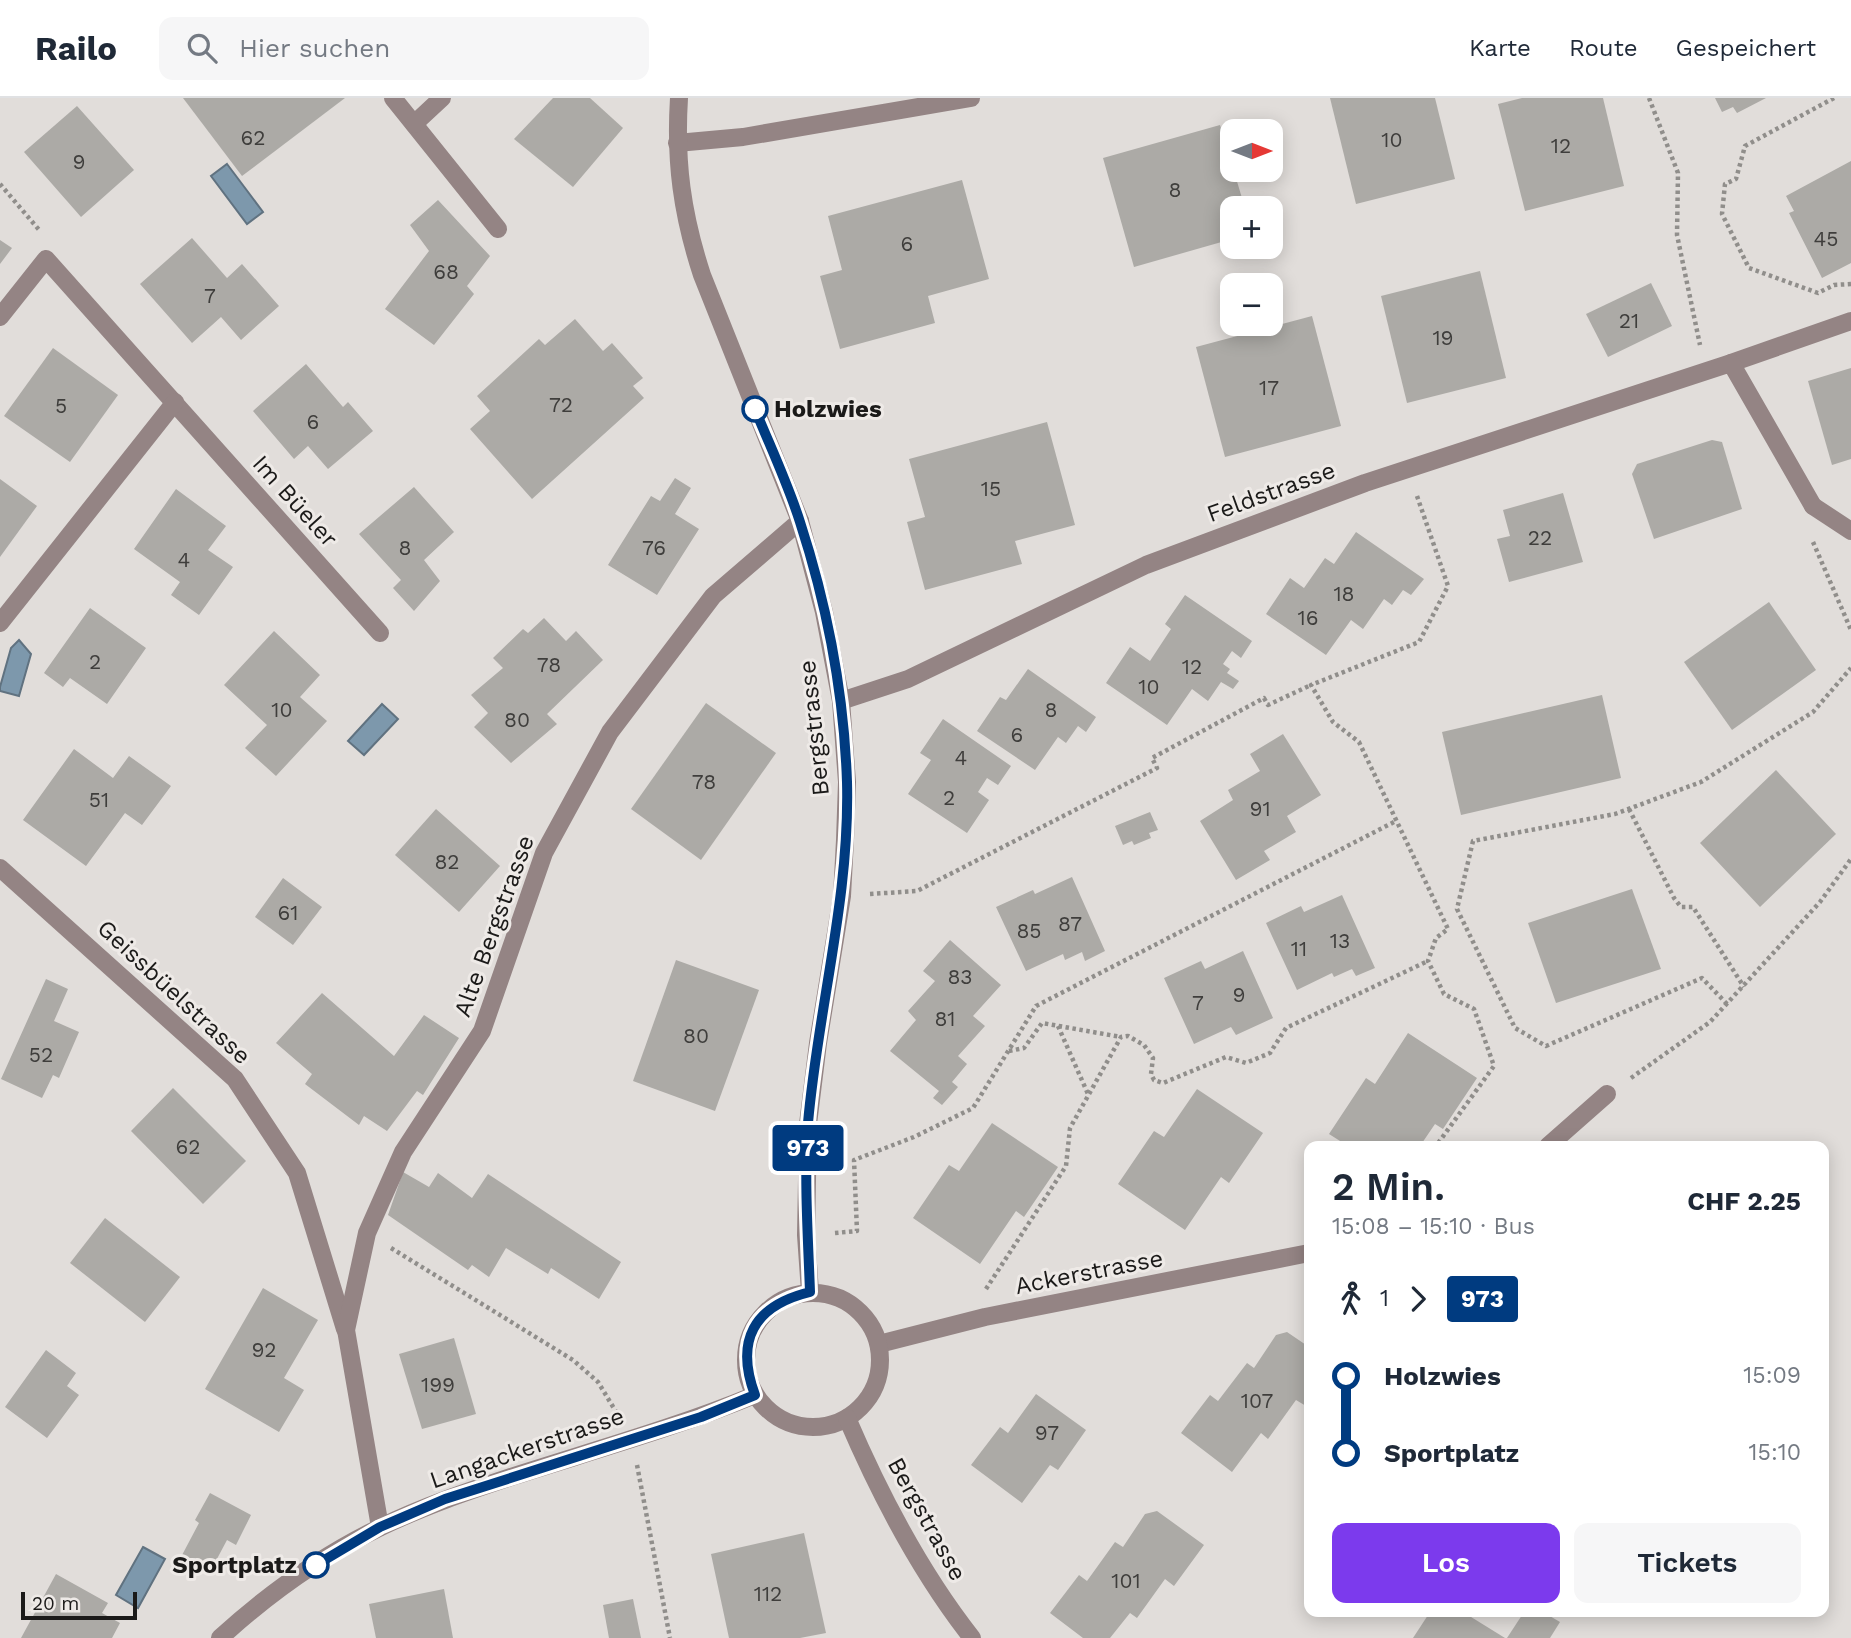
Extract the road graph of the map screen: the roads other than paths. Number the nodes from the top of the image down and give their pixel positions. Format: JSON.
{"nodes":[{"id":1,"x":393,"y":98,"type":"edge"},
{"id":2,"x":442,"y":98,"type":"edge"},
{"id":3,"x":679,"y":98,"type":"edge"},
{"id":4,"x":971,"y":98,"type":"edge"},
{"id":5,"x":414,"y":124,"type":"junction"},
{"id":6,"x":677,"y":143,"type":"junction"},
{"id":7,"x":498,"y":229,"type":"dead end"},
{"id":8,"x":0,"y":317,"type":"edge"},
{"id":9,"x":1851,"y":321,"type":"edge"},
{"id":10,"x":1731,"y":363,"type":"junction"},
{"id":11,"x":175,"y":402,"type":"junction"},
{"id":12,"x":800,"y":521,"type":"junction"},
{"id":13,"x":1851,"y":531,"type":"edge"},
{"id":14,"x":0,"y":623,"type":"edge"},
{"id":15,"x":380,"y":633,"type":"dead end"},
{"id":16,"x":841,"y":701,"type":"junction"},
{"id":17,"x":0,"y":868,"type":"edge"},
{"id":18,"x":1607,"y":1094,"type":"road end"},
{"id":19,"x":1554,"y":1141,"type":"edge"},
{"id":20,"x":1304,"y":1254,"type":"edge"},
{"id":21,"x":810,"y":1292,"type":"junction"},
{"id":22,"x":346,"y":1330,"type":"junction"},
{"id":23,"x":879,"y":1344,"type":"junction"},
{"id":24,"x":755,"y":1395,"type":"junction"},
{"id":25,"x":847,"y":1418,"type":"junction"},
{"id":26,"x":380,"y":1527,"type":"junction"},
{"id":27,"x":220,"y":1638,"type":"edge"},
{"id":28,"x":972,"y":1638,"type":"edge"}],
"edges":[{"from":1,"to":5,"type":"street"},
{"from":2,"to":5,"type":"street"},
{"from":3,"to":6,"type":"street","name":"Bergstrasse"},
{"from":4,"to":6,"type":"street"},
{"from":5,"to":7,"type":"street"},
{"from":6,"to":12,"type":"street","name":"Bergstrasse"},
{"from":8,"to":11,"type":"street","name":"Im Büeler"},
{"from":9,"to":10,"type":"street","name":"Feldstrasse"},
{"from":10,"to":13,"type":"street"},
{"from":10,"to":16,"type":"street","name":"Feldstrasse"},
{"from":11,"to":14,"type":"street"},
{"from":11,"to":15,"type":"street","name":"Im Büeler"},
{"from":12,"to":16,"type":"street","name":"Bergstrasse"},
{"from":12,"to":22,"type":"street","name":"Alte Bergstrasse"},
{"from":16,"to":21,"type":"street","name":"Bergstrasse"},
{"from":17,"to":22,"type":"street","name":"Geissbüelstrasse"},
{"from":18,"to":19,"type":"street"},
{"from":20,"to":23,"type":"street","name":"Ackerstrasse"},
{"from":21,"to":23,"type":"street"},
{"from":21,"to":24,"type":"street"},
{"from":22,"to":26,"type":"street","name":"Alte Bergstrasse"},
{"from":23,"to":25,"type":"street"},
{"from":24,"to":25,"type":"street"},
{"from":24,"to":26,"type":"street","name":"Langackerstrasse"},
{"from":25,"to":28,"type":"street","name":"Bergstrasse"},
{"from":26,"to":27,"type":"street","name":"Langackerstrasse"}]}
